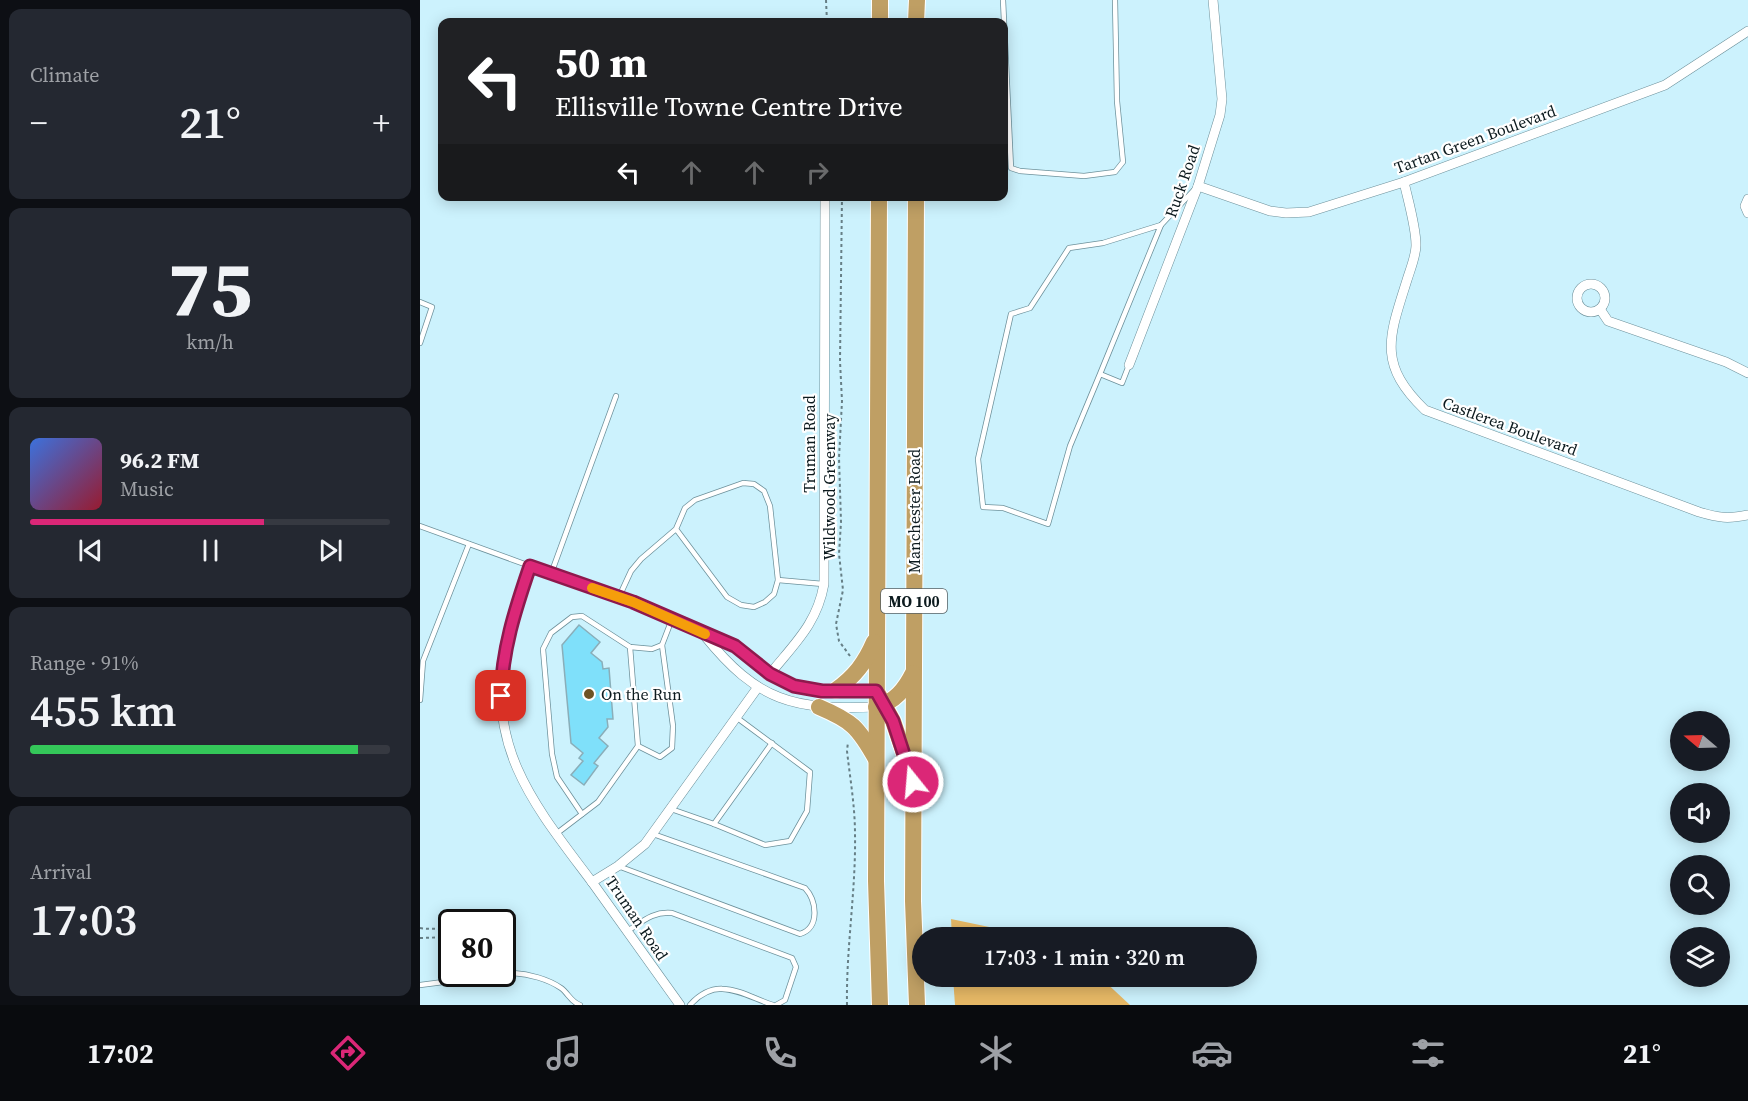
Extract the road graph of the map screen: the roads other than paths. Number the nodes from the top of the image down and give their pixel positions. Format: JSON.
{"nodes":[{"id":1,"x":880,"y":0,"type":"edge"},
{"id":2,"x":916,"y":0,"type":"edge"},
{"id":3,"x":1003,"y":0,"type":"edge"},
{"id":4,"x":1115,"y":0,"type":"edge"},
{"id":5,"x":1213,"y":0,"type":"edge"},
{"id":6,"x":880,"y":18,"type":"edge"},
{"id":7,"x":916,"y":18,"type":"edge"},
{"id":8,"x":1004,"y":18,"type":"edge"},
{"id":9,"x":1748,"y":31,"type":"edge"},
{"id":10,"x":1008,"y":105,"type":"edge"},
{"id":11,"x":1404,"y":182,"type":"junction"},
{"id":12,"x":1198,"y":186,"type":"junction"},
{"id":13,"x":1748,"y":199,"type":"edge"},
{"id":14,"x":825,"y":201,"type":"edge"},
{"id":15,"x":879,"y":201,"type":"edge"},
{"id":16,"x":916,"y":201,"type":"edge"},
{"id":17,"x":1748,"y":213,"type":"edge"},
{"id":18,"x":1161,"y":225,"type":"junction"},
{"id":19,"x":420,"y":302,"type":"edge"},
{"id":20,"x":1600,"y":309,"type":"dead end"},
{"id":21,"x":420,"y":340,"type":"edge"},
{"id":22,"x":1129,"y":365,"type":"joint"},
{"id":23,"x":1748,"y":373,"type":"edge"},
{"id":24,"x":1100,"y":374,"type":"junction"},
{"id":25,"x":616,"y":396,"type":"dead end"},
{"id":26,"x":1747,"y":517,"type":"edge"},
{"id":27,"x":420,"y":526,"type":"edge"},
{"id":28,"x":676,"y":529,"type":"junction"},
{"id":29,"x":469,"y":544,"type":"junction"},
{"id":30,"x":530,"y":566,"type":"junction"},
{"id":31,"x":551,"y":574,"type":"junction"},
{"id":32,"x":778,"y":580,"type":"junction"},
{"id":33,"x":824,"y":584,"type":"junction"},
{"id":34,"x":619,"y":597,"type":"junction"},
{"id":35,"x":672,"y":618,"type":"junction"},
{"id":36,"x":703,"y":633,"type":"junction"},
{"id":37,"x":877,"y":635,"type":"junction"},
{"id":38,"x":662,"y":645,"type":"junction"},
{"id":39,"x":630,"y":647,"type":"junction"},
{"id":40,"x":914,"y":673,"type":"junction"},
{"id":41,"x":770,"y":674,"type":"junction"},
{"id":42,"x":758,"y":687,"type":"junction"},
{"id":43,"x":836,"y":690,"type":"junction"},
{"id":44,"x":420,"y":700,"type":"edge"},
{"id":45,"x":879,"y":701,"type":"junction"},
{"id":46,"x":819,"y":707,"type":"junction"},
{"id":47,"x":736,"y":717,"type":"junction"},
{"id":48,"x":772,"y":743,"type":"junction"},
{"id":49,"x":638,"y":746,"type":"junction"},
{"id":50,"x":876,"y":760,"type":"junction"},
{"id":51,"x":913,"y":782,"type":"junction"},
{"id":52,"x":671,"y":809,"type":"junction"},
{"id":53,"x":582,"y":814,"type":"junction"},
{"id":54,"x":714,"y":824,"type":"junction"},
{"id":55,"x":556,"y":834,"type":"junction"},
{"id":56,"x":653,"y":834,"type":"junction"},
{"id":57,"x":618,"y":866,"type":"junction"},
{"id":58,"x":592,"y":882,"type":"junction"},
{"id":59,"x":626,"y":932,"type":"junction"},
{"id":60,"x":420,"y":985,"type":"edge"},
{"id":61,"x":579,"y":1005,"type":"edge"},
{"id":62,"x":680,"y":1005,"type":"edge"},
{"id":63,"x":690,"y":1005,"type":"edge"},
{"id":64,"x":774,"y":1005,"type":"edge"},
{"id":65,"x":880,"y":1005,"type":"edge"},
{"id":66,"x":916,"y":1005,"type":"edge"}],
"edges":[{"from":1,"to":6,"type":"highway"},
{"from":2,"to":7,"type":"highway"},
{"from":3,"to":8,"type":"lane"},
{"from":4,"to":10,"type":"lane"},
{"from":5,"to":12,"type":"street","name":"Ruck Road"},
{"from":9,"to":11,"type":"street","name":"Tartan Green Boulevard"},
{"from":11,"to":12,"type":"street","name":"Tartan Green Boulevard"},
{"from":11,"to":26,"type":"street","name":"Castlerea Boulevard"},
{"from":12,"to":18,"type":"lane"},
{"from":12,"to":22,"type":"street","name":"Ruck Road"},
{"from":13,"to":17,"type":"street"},
{"from":14,"to":33,"type":"street","name":"Truman Road"},
{"from":15,"to":37,"type":"highway","number":"MO 100"},
{"from":16,"to":40,"type":"highway","name":"Manchester Road","number":"MO 100"},
{"from":18,"to":24,"type":"lane"},
{"from":18,"to":24,"type":"lane"},
{"from":19,"to":21,"type":"lane"},
{"from":20,"to":23,"type":"street"},
{"from":22,"to":24,"type":"lane"},
{"from":25,"to":31,"type":"lane"},
{"from":27,"to":29,"type":"lane"},
{"from":28,"to":32,"type":"lane"},
{"from":28,"to":32,"type":"lane"},
{"from":28,"to":34,"type":"lane"},
{"from":29,"to":30,"type":"lane"},
{"from":29,"to":44,"type":"lane"},
{"from":30,"to":31,"type":"street"},
{"from":30,"to":55,"type":"street"},
{"from":31,"to":34,"type":"street"},
{"from":32,"to":33,"type":"lane"},
{"from":33,"to":41,"type":"street","name":"Truman Road"},
{"from":34,"to":35,"type":"street"},
{"from":35,"to":36,"type":"street"},
{"from":35,"to":38,"type":"lane"},
{"from":36,"to":41,"type":"street"},
{"from":36,"to":42,"type":"street"},
{"from":37,"to":43,"type":"highway"},
{"from":37,"to":45,"type":"highway","number":"MO 100"},
{"from":38,"to":39,"type":"lane"},
{"from":38,"to":49,"type":"lane"},
{"from":39,"to":49,"type":"lane"},
{"from":39,"to":53,"type":"lane"},
{"from":40,"to":45,"type":"highway"},
{"from":40,"to":51,"type":"highway","name":"Manchester Road","number":"MO 100"},
{"from":41,"to":43,"type":"street"},
{"from":42,"to":46,"type":"street"},
{"from":42,"to":47,"type":"street","name":"Truman Road"},
{"from":43,"to":45,"type":"street"},
{"from":45,"to":46,"type":"street"},
{"from":45,"to":50,"type":"highway","number":"MO 100"},
{"from":45,"to":51,"type":"highway"},
{"from":46,"to":50,"type":"highway"},
{"from":47,"to":48,"type":"lane"},
{"from":47,"to":52,"type":"street","name":"Truman Road"},
{"from":48,"to":54,"type":"lane"},
{"from":48,"to":54,"type":"lane"},
{"from":49,"to":53,"type":"lane"},
{"from":50,"to":65,"type":"highway","number":"MO 100"},
{"from":51,"to":66,"type":"highway","name":"Manchester Road","number":"MO 100"},
{"from":52,"to":54,"type":"lane"},
{"from":52,"to":56,"type":"street","name":"Truman Road"},
{"from":53,"to":55,"type":"lane"},
{"from":55,"to":58,"type":"street"},
{"from":56,"to":57,"type":"street","name":"Truman Road"},
{"from":56,"to":57,"type":"lane"},
{"from":57,"to":58,"type":"street","name":"Truman Road"},
{"from":58,"to":59,"type":"street","name":"Truman Road"},
{"from":59,"to":62,"type":"street","name":"Truman Road"},
{"from":59,"to":64,"type":"lane"},
{"from":60,"to":61,"type":"lane"},
{"from":63,"to":64,"type":"lane"}]}
